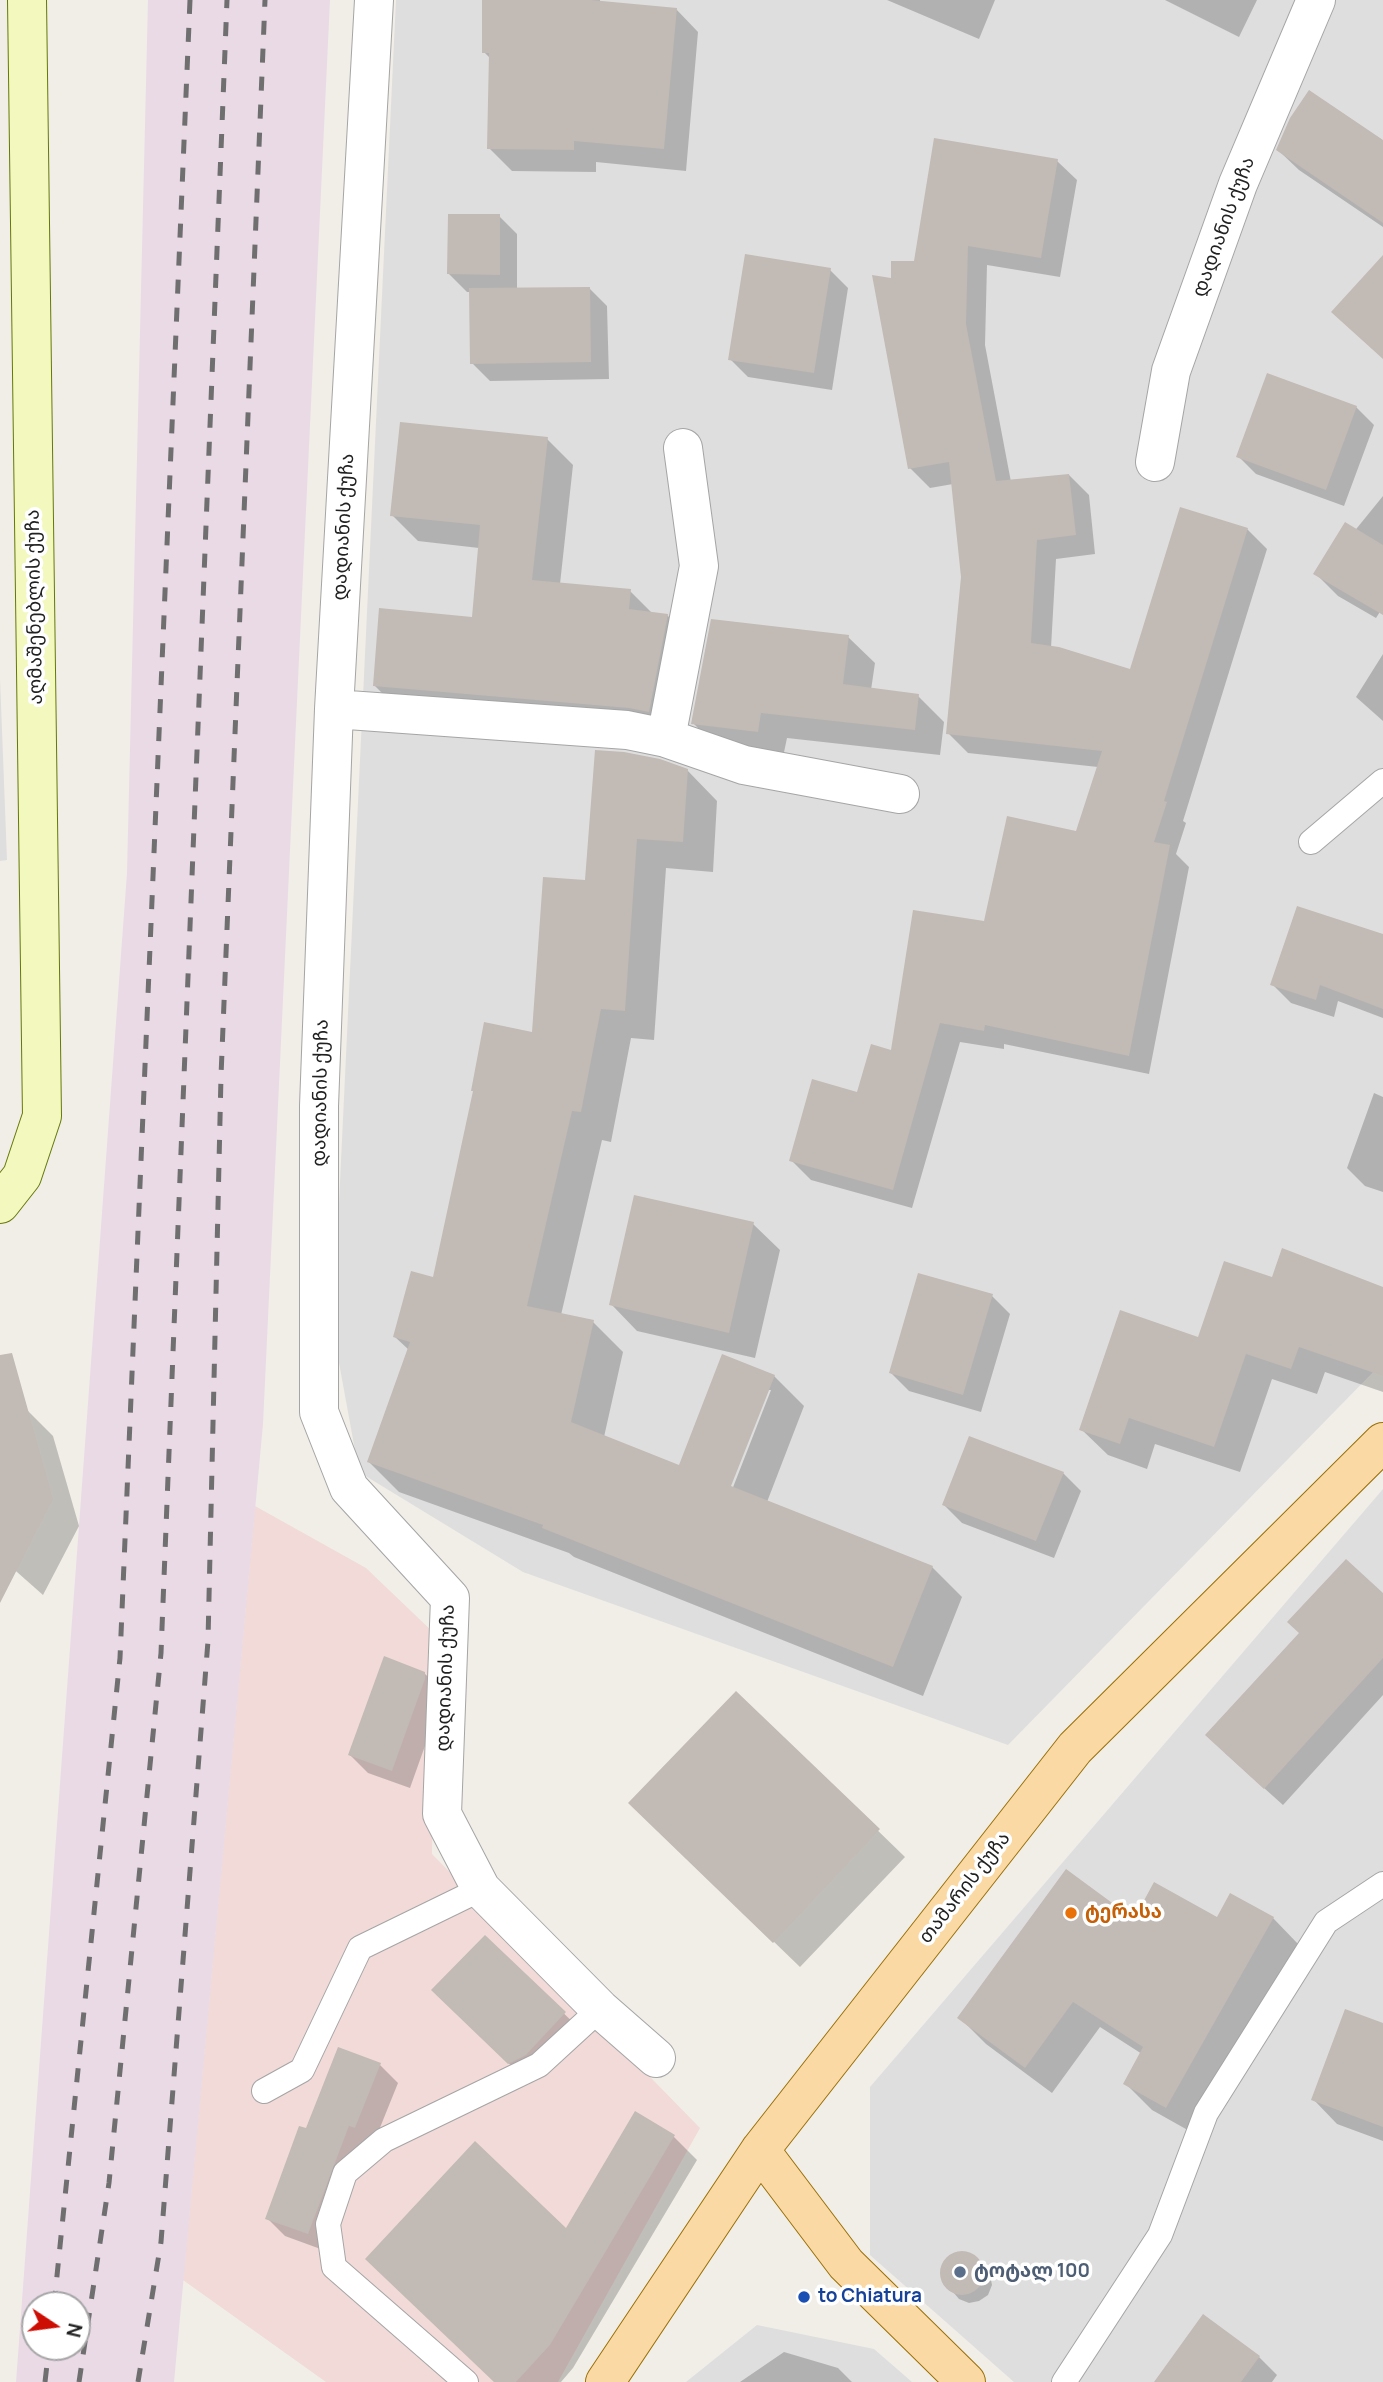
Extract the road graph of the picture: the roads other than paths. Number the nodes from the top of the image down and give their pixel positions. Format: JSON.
{"nodes":[{"id":1,"x":27,"y":0,"type":"edge"},
{"id":2,"x":374,"y":0,"type":"edge"},
{"id":3,"x":1316,"y":0,"type":"edge"},
{"id":4,"x":683,"y":448,"type":"dead end"},
{"id":5,"x":1155,"y":462,"type":"dead end"},
{"id":6,"x":334,"y":709,"type":"junction"},
{"id":7,"x":666,"y":738,"type":"junction"},
{"id":8,"x":1383,"y":781,"type":"edge"},
{"id":9,"x":900,"y":793,"type":"dead end"},
{"id":10,"x":1311,"y":842,"type":"dead end"},
{"id":11,"x":0,"y":1204,"type":"edge"},
{"id":12,"x":1383,"y":1441,"type":"edge"},
{"id":13,"x":1383,"y":1884,"type":"edge"},
{"id":14,"x":481,"y":1889,"type":"junction"},
{"id":15,"x":600,"y":2009,"type":"junction"},
{"id":16,"x":656,"y":2058,"type":"dead end"},
{"id":17,"x":264,"y":2091,"type":"dead end"},
{"id":18,"x":760,"y":2150,"type":"junction"},
{"id":19,"x":466,"y":2382,"type":"edge"},
{"id":20,"x":605,"y":2382,"type":"edge"},
{"id":21,"x":966,"y":2382,"type":"edge"},
{"id":22,"x":1064,"y":2382,"type":"edge"}],
"edges":[{"from":1,"to":11,"type":"main road","name":"აღმაშენებლის ქუჩა"},
{"from":2,"to":6,"type":"street","name":"დადიანის ქუჩა"},
{"from":3,"to":5,"type":"street","name":"დადიანის ქუჩა"},
{"from":4,"to":7,"type":"street"},
{"from":6,"to":7,"type":"street"},
{"from":6,"to":14,"type":"street","name":"დადიანის ქუჩა"},
{"from":7,"to":9,"type":"street"},
{"from":8,"to":10,"type":"lane"},
{"from":12,"to":18,"type":"main road","name":"თამარის ქუჩა"},
{"from":13,"to":22,"type":"lane"},
{"from":14,"to":15,"type":"street","name":"დადიანის ქუჩა"},
{"from":14,"to":17,"type":"lane"},
{"from":15,"to":16,"type":"street","name":"დადიანის ქუჩა"},
{"from":15,"to":19,"type":"lane"},
{"from":18,"to":20,"type":"main road","name":"თამარის ქუჩა"},
{"from":18,"to":21,"type":"main road"}]}
